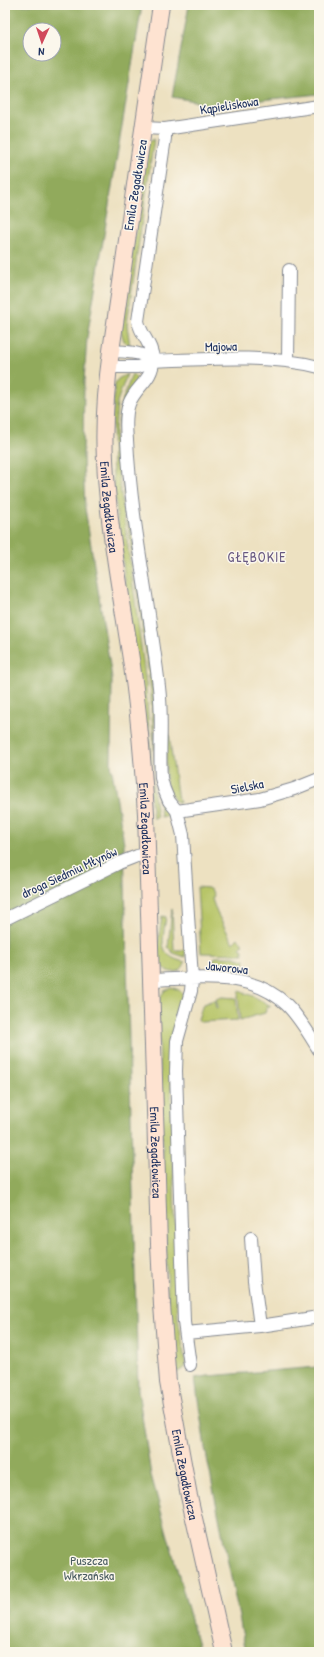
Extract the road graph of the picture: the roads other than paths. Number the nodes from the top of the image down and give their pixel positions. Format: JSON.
{"nodes":[{"id":1,"x":161,"y":5,"type":"edge"},
{"id":2,"x":319,"y":106,"type":"edge"},
{"id":3,"x":144,"y":128,"type":"junction"},
{"id":4,"x":165,"y":129,"type":"junction"},
{"id":5,"x":289,"y":270,"type":"dead end"},
{"id":6,"x":110,"y":351,"type":"junction"},
{"id":7,"x":153,"y":361,"type":"junction"},
{"id":8,"x":288,"y":361,"type":"junction"},
{"id":9,"x":109,"y":366,"type":"junction"},
{"id":10,"x":319,"y":367,"type":"edge"},
{"id":11,"x":319,"y":779,"type":"edge"},
{"id":12,"x":177,"y":811,"type":"junction"},
{"id":13,"x":147,"y":854,"type":"junction"},
{"id":14,"x":5,"y":919,"type":"edge"},
{"id":15,"x":192,"y":979,"type":"junction"},
{"id":16,"x":150,"y":980,"type":"junction"},
{"id":17,"x":319,"y":1050,"type":"edge"},
{"id":18,"x":252,"y":1238,"type":"dead end"},
{"id":19,"x":319,"y":1317,"type":"edge"},
{"id":20,"x":260,"y":1326,"type":"junction"},
{"id":21,"x":186,"y":1333,"type":"junction"},
{"id":22,"x":190,"y":1365,"type":"dead end"},
{"id":23,"x":224,"y":1652,"type":"edge"}],
"edges":[{"from":1,"to":3,"type":"main road","name":"Emila Zegadłowicza"},
{"from":2,"to":4,"type":"street","name":"Kąpieliskowa"},
{"from":3,"to":4,"type":"street","name":"Kąpieliskowa"},
{"from":3,"to":6,"type":"main road","name":"Emila Zegadłowicza"},
{"from":4,"to":7,"type":"street"},
{"from":5,"to":8,"type":"street"},
{"from":6,"to":7,"type":"street","name":"Majowa"},
{"from":6,"to":9,"type":"main road","name":"Emila Zegadłowicza"},
{"from":7,"to":8,"type":"street","name":"Majowa"},
{"from":7,"to":9,"type":"street","name":"Majowa"},
{"from":7,"to":12,"type":"street"},
{"from":8,"to":10,"type":"street","name":"Majowa"},
{"from":9,"to":13,"type":"main road","name":"Emila Zegadłowicza"},
{"from":11,"to":12,"type":"street","name":"Sielska"},
{"from":12,"to":15,"type":"street"},
{"from":13,"to":14,"type":"street","name":"droga Siedmiu Młynów"},
{"from":13,"to":16,"type":"main road","name":"Emila Zegadłowicza"},
{"from":15,"to":16,"type":"street","name":"Jaworowa"},
{"from":15,"to":17,"type":"street","name":"Jaworowa"},
{"from":15,"to":21,"type":"street"},
{"from":16,"to":23,"type":"main road","name":"Emila Zegadłowicza"},
{"from":18,"to":20,"type":"street"},
{"from":19,"to":20,"type":"street"},
{"from":20,"to":21,"type":"street"},
{"from":21,"to":22,"type":"street"}]}
